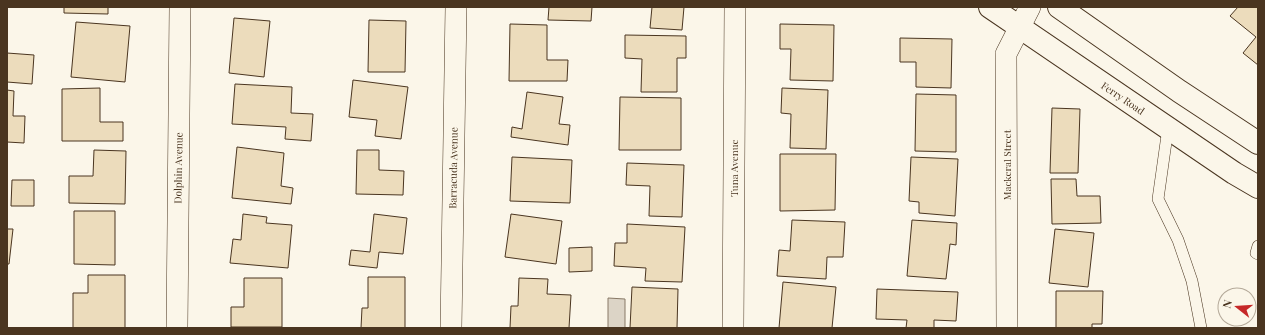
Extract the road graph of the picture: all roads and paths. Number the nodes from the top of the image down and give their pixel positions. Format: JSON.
{"nodes":[{"id":1,"x":180,"y":7,"type":"edge"},
{"id":2,"x":456,"y":7,"type":"edge"},
{"id":3,"x":735,"y":7,"type":"edge"},
{"id":4,"x":990,"y":7,"type":"edge"},
{"id":5,"x":1030,"y":7,"type":"edge"},
{"id":6,"x":1059,"y":7,"type":"edge"},
{"id":7,"x":1020,"y":28,"type":"junction"},
{"id":8,"x":1168,"y":128,"type":"junction"},
{"id":9,"x":1258,"y":143,"type":"edge"},
{"id":10,"x":1258,"y":187,"type":"edge"},
{"id":11,"x":1258,"y":246,"type":"edge"},
{"id":12,"x":1258,"y":254,"type":"edge"},
{"id":13,"x":177,"y":328,"type":"edge"},
{"id":14,"x":451,"y":328,"type":"edge"},
{"id":15,"x":733,"y":328,"type":"edge"},
{"id":16,"x":1007,"y":328,"type":"edge"},
{"id":17,"x":1201,"y":328,"type":"edge"}],
"edges":[{"from":1,"to":13,"type":"street","name":"Dolphin Avenue"},
{"from":2,"to":14,"type":"street","name":"Barracuda Avenue"},
{"from":3,"to":15,"type":"street","name":"Tuna Avenue"},
{"from":4,"to":7,"type":"main road","name":"Ferry Road"},
{"from":5,"to":7,"type":"street","name":"Mackeral Street"},
{"from":6,"to":9,"type":"main road"},
{"from":7,"to":8,"type":"main road","name":"Ferry Road"},
{"from":7,"to":16,"type":"street","name":"Mackeral Street"},
{"from":8,"to":10,"type":"main road","name":"Ferry Road"},
{"from":8,"to":17,"type":"lane"},
{"from":11,"to":12,"type":"lane"}]}
